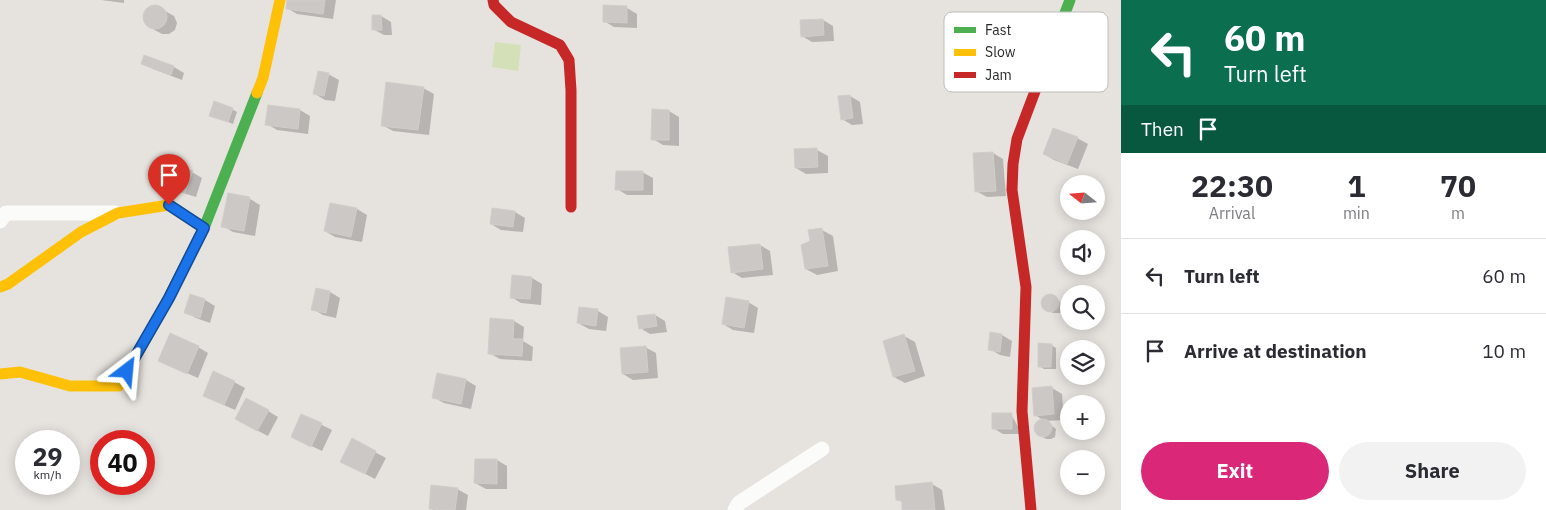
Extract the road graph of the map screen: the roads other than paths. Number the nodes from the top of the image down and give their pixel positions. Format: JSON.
{"nodes":[{"id":1,"x":280,"y":0,"type":"edge"},
{"id":2,"x":493,"y":0,"type":"edge"},
{"id":3,"x":1070,"y":0,"type":"edge"},
{"id":4,"x":1065,"y":12,"type":"edge"},
{"id":5,"x":1035,"y":92,"type":"edge"},
{"id":6,"x":571,"y":207,"type":"dead end"},
{"id":7,"x":118,"y":212,"type":"junction"},
{"id":8,"x":0,"y":221,"type":"edge"},
{"id":9,"x":204,"y":228,"type":"junction"},
{"id":10,"x":0,"y":287,"type":"edge"},
{"id":11,"x":0,"y":374,"type":"edge"},
{"id":12,"x":822,"y":449,"type":"dead end"},
{"id":13,"x":735,"y":510,"type":"edge"},
{"id":14,"x":1031,"y":510,"type":"edge"}],
"edges":[{"from":1,"to":9,"type":"street"},
{"from":2,"to":6,"type":"street"},
{"from":3,"to":4,"type":"street"},
{"from":5,"to":14,"type":"street"},
{"from":7,"to":8,"type":"street"},
{"from":7,"to":9,"type":"street"},
{"from":7,"to":10,"type":"street"},
{"from":9,"to":11,"type":"street"},
{"from":12,"to":13,"type":"street"}]}
